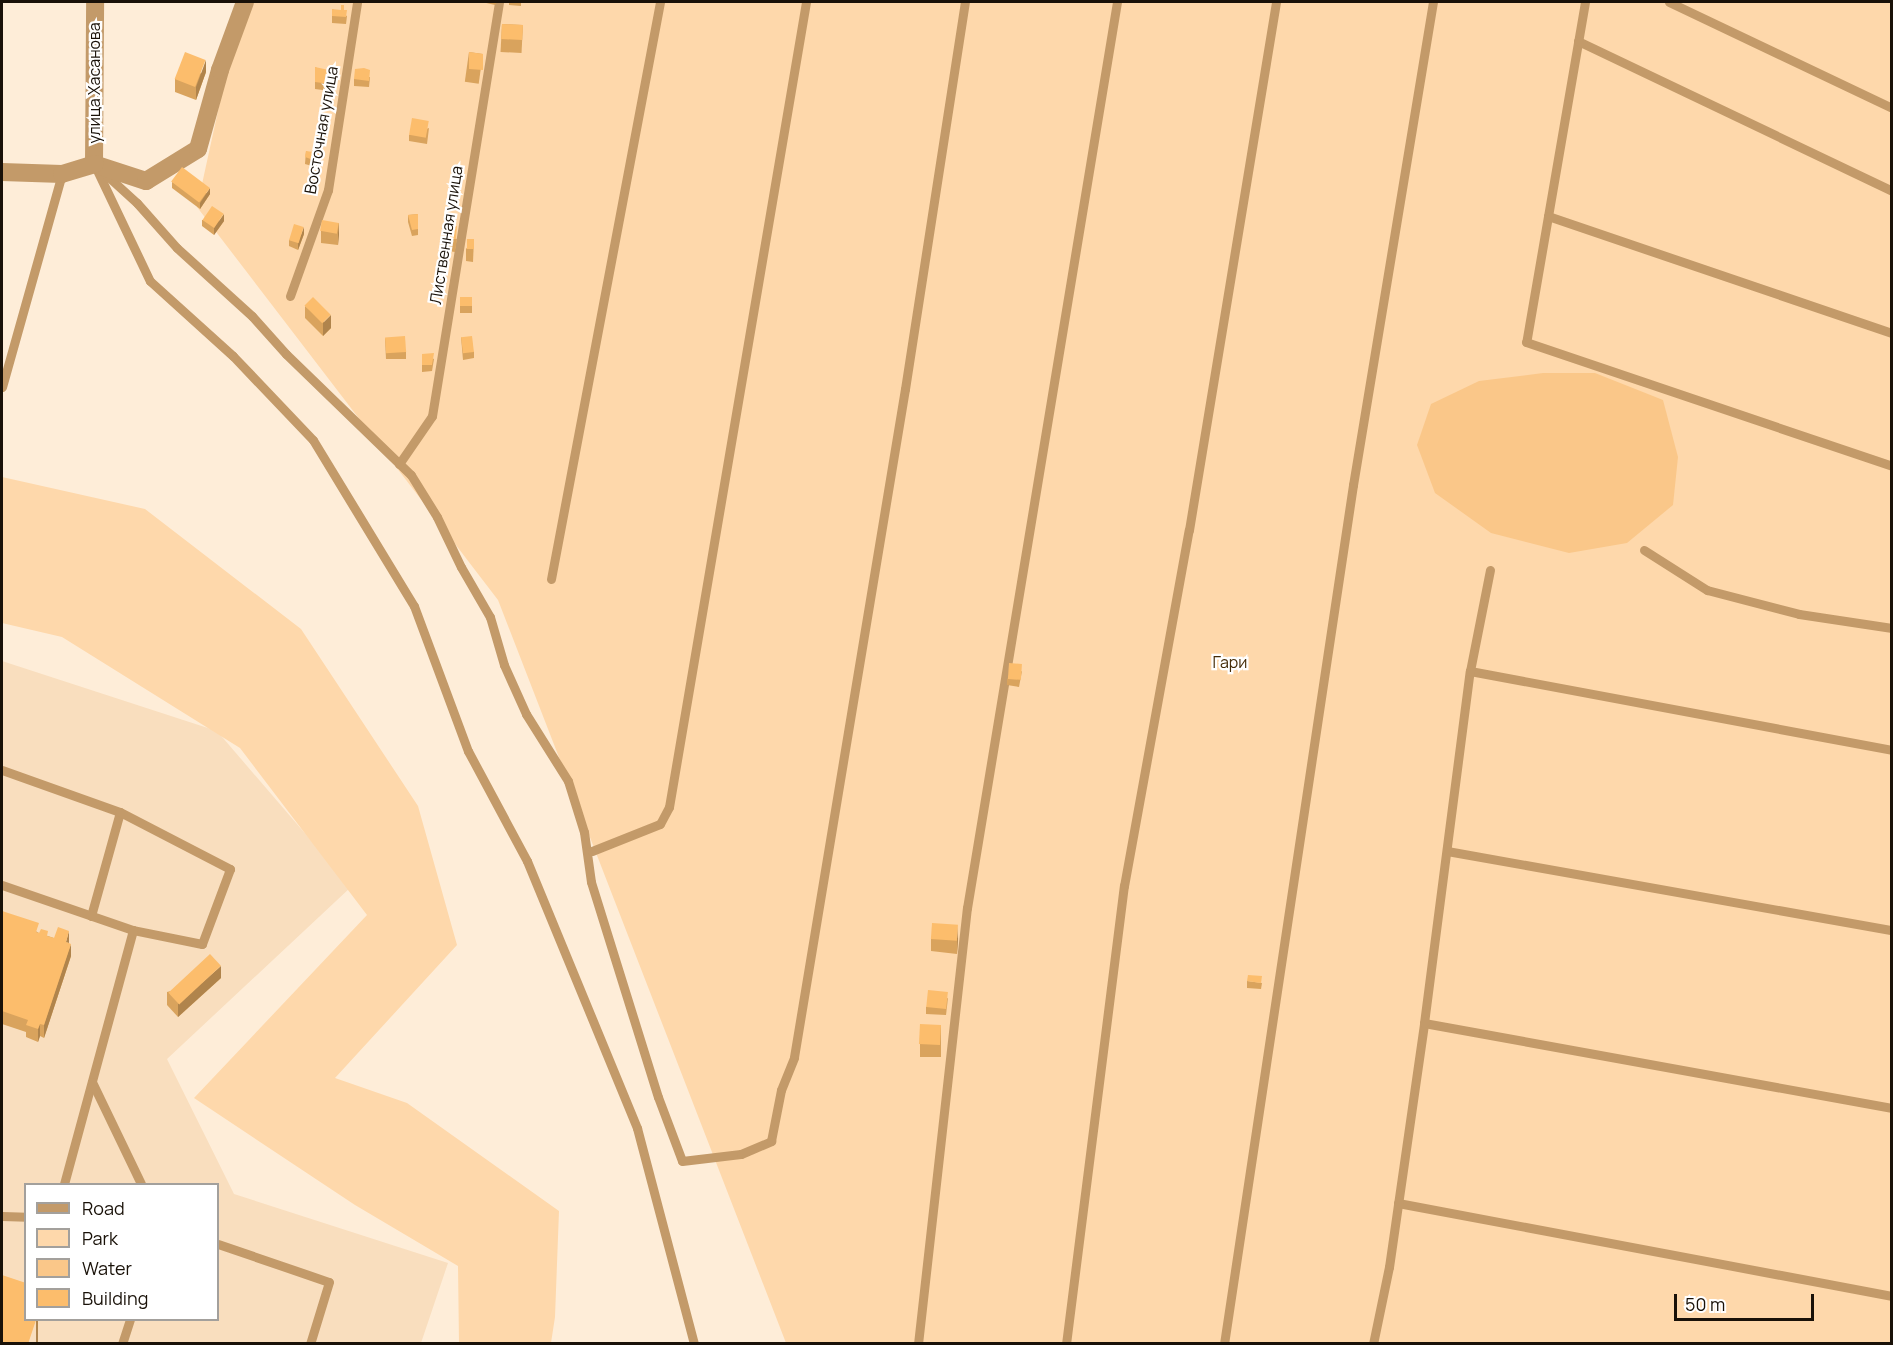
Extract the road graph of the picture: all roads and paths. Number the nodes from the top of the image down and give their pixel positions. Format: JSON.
{"nodes":[{"id":1,"x":95,"y":2,"type":"edge"},
{"id":2,"x":245,"y":2,"type":"edge"},
{"id":3,"x":357,"y":2,"type":"edge"},
{"id":4,"x":499,"y":2,"type":"edge"},
{"id":5,"x":660,"y":2,"type":"edge"},
{"id":6,"x":806,"y":2,"type":"edge"},
{"id":7,"x":965,"y":2,"type":"edge"},
{"id":8,"x":1117,"y":2,"type":"edge"},
{"id":9,"x":1276,"y":2,"type":"edge"},
{"id":10,"x":1434,"y":2,"type":"edge"},
{"id":11,"x":1585,"y":2,"type":"edge"},
{"id":12,"x":1669,"y":2,"type":"edge"},
{"id":13,"x":1578,"y":41,"type":"junction"},
{"id":14,"x":1892,"y":108,"type":"edge"},
{"id":15,"x":94,"y":164,"type":"junction"},
{"id":16,"x":2,"y":172,"type":"edge"},
{"id":17,"x":62,"y":174,"type":"junction"},
{"id":18,"x":1892,"y":191,"type":"edge"},
{"id":19,"x":1548,"y":216,"type":"junction"},
{"id":20,"x":290,"y":296,"type":"dead end"},
{"id":21,"x":1892,"y":333,"type":"edge"},
{"id":22,"x":2,"y":387,"type":"edge"},
{"id":23,"x":399,"y":464,"type":"junction"},
{"id":24,"x":1892,"y":466,"type":"edge"},
{"id":25,"x":1644,"y":550,"type":"dead end"},
{"id":26,"x":1490,"y":570,"type":"dead end"},
{"id":27,"x":551,"y":579,"type":"dead end"},
{"id":28,"x":1892,"y":628,"type":"edge"},
{"id":29,"x":1470,"y":671,"type":"junction"},
{"id":30,"x":1892,"y":750,"type":"edge"},
{"id":31,"x":2,"y":770,"type":"edge"},
{"id":32,"x":120,"y":812,"type":"junction"},
{"id":33,"x":592,"y":851,"type":"dead end"},
{"id":34,"x":1447,"y":851,"type":"junction"},
{"id":35,"x":2,"y":885,"type":"edge"},
{"id":36,"x":91,"y":916,"type":"junction"},
{"id":37,"x":133,"y":930,"type":"junction"},
{"id":38,"x":1892,"y":930,"type":"edge"},
{"id":39,"x":1424,"y":1023,"type":"junction"},
{"id":40,"x":92,"y":1083,"type":"junction"},
{"id":41,"x":1892,"y":1107,"type":"edge"},
{"id":42,"x":65,"y":1183,"type":"edge"},
{"id":43,"x":140,"y":1183,"type":"edge"},
{"id":44,"x":1398,"y":1203,"type":"junction"},
{"id":45,"x":2,"y":1216,"type":"edge"},
{"id":46,"x":24,"y":1217,"type":"edge"},
{"id":47,"x":219,"y":1244,"type":"edge"},
{"id":48,"x":1892,"y":1296,"type":"edge"},
{"id":49,"x":130,"y":1321,"type":"edge"},
{"id":50,"x":122,"y":1344,"type":"edge"},
{"id":51,"x":310,"y":1344,"type":"edge"},
{"id":52,"x":694,"y":1344,"type":"edge"},
{"id":53,"x":918,"y":1344,"type":"edge"},
{"id":54,"x":1066,"y":1344,"type":"edge"},
{"id":55,"x":1224,"y":1344,"type":"edge"},
{"id":56,"x":1373,"y":1344,"type":"edge"}],
"edges":[{"from":1,"to":15,"type":"street","name":"улица Хасанова"},
{"from":2,"to":15,"type":"street"},
{"from":3,"to":20,"type":"lane","name":"Восточная улица"},
{"from":4,"to":23,"type":"lane","name":"Лиственная улица"},
{"from":5,"to":27,"type":"lane"},
{"from":6,"to":33,"type":"lane"},
{"from":7,"to":23,"type":"lane"},
{"from":8,"to":53,"type":"lane"},
{"from":9,"to":54,"type":"lane"},
{"from":10,"to":55,"type":"lane"},
{"from":11,"to":13,"type":"lane"},
{"from":12,"to":14,"type":"lane"},
{"from":13,"to":18,"type":"lane"},
{"from":13,"to":19,"type":"lane"},
{"from":15,"to":17,"type":"street"},
{"from":15,"to":23,"type":"lane"},
{"from":15,"to":52,"type":"lane"},
{"from":16,"to":17,"type":"street"},
{"from":17,"to":22,"type":"lane"},
{"from":19,"to":21,"type":"lane"},
{"from":19,"to":24,"type":"lane"},
{"from":25,"to":28,"type":"lane"},
{"from":26,"to":29,"type":"lane"},
{"from":29,"to":30,"type":"lane"},
{"from":29,"to":34,"type":"lane"},
{"from":31,"to":32,"type":"lane"},
{"from":32,"to":36,"type":"lane"},
{"from":32,"to":37,"type":"lane"},
{"from":34,"to":38,"type":"lane"},
{"from":34,"to":39,"type":"lane"},
{"from":35,"to":36,"type":"lane"},
{"from":36,"to":37,"type":"lane"},
{"from":37,"to":40,"type":"lane"},
{"from":39,"to":41,"type":"lane"},
{"from":39,"to":44,"type":"lane"},
{"from":40,"to":42,"type":"lane"},
{"from":40,"to":43,"type":"lane"},
{"from":44,"to":48,"type":"lane"},
{"from":44,"to":56,"type":"lane"},
{"from":45,"to":46,"type":"lane"},
{"from":47,"to":51,"type":"lane"},
{"from":49,"to":50,"type":"lane"}]}
